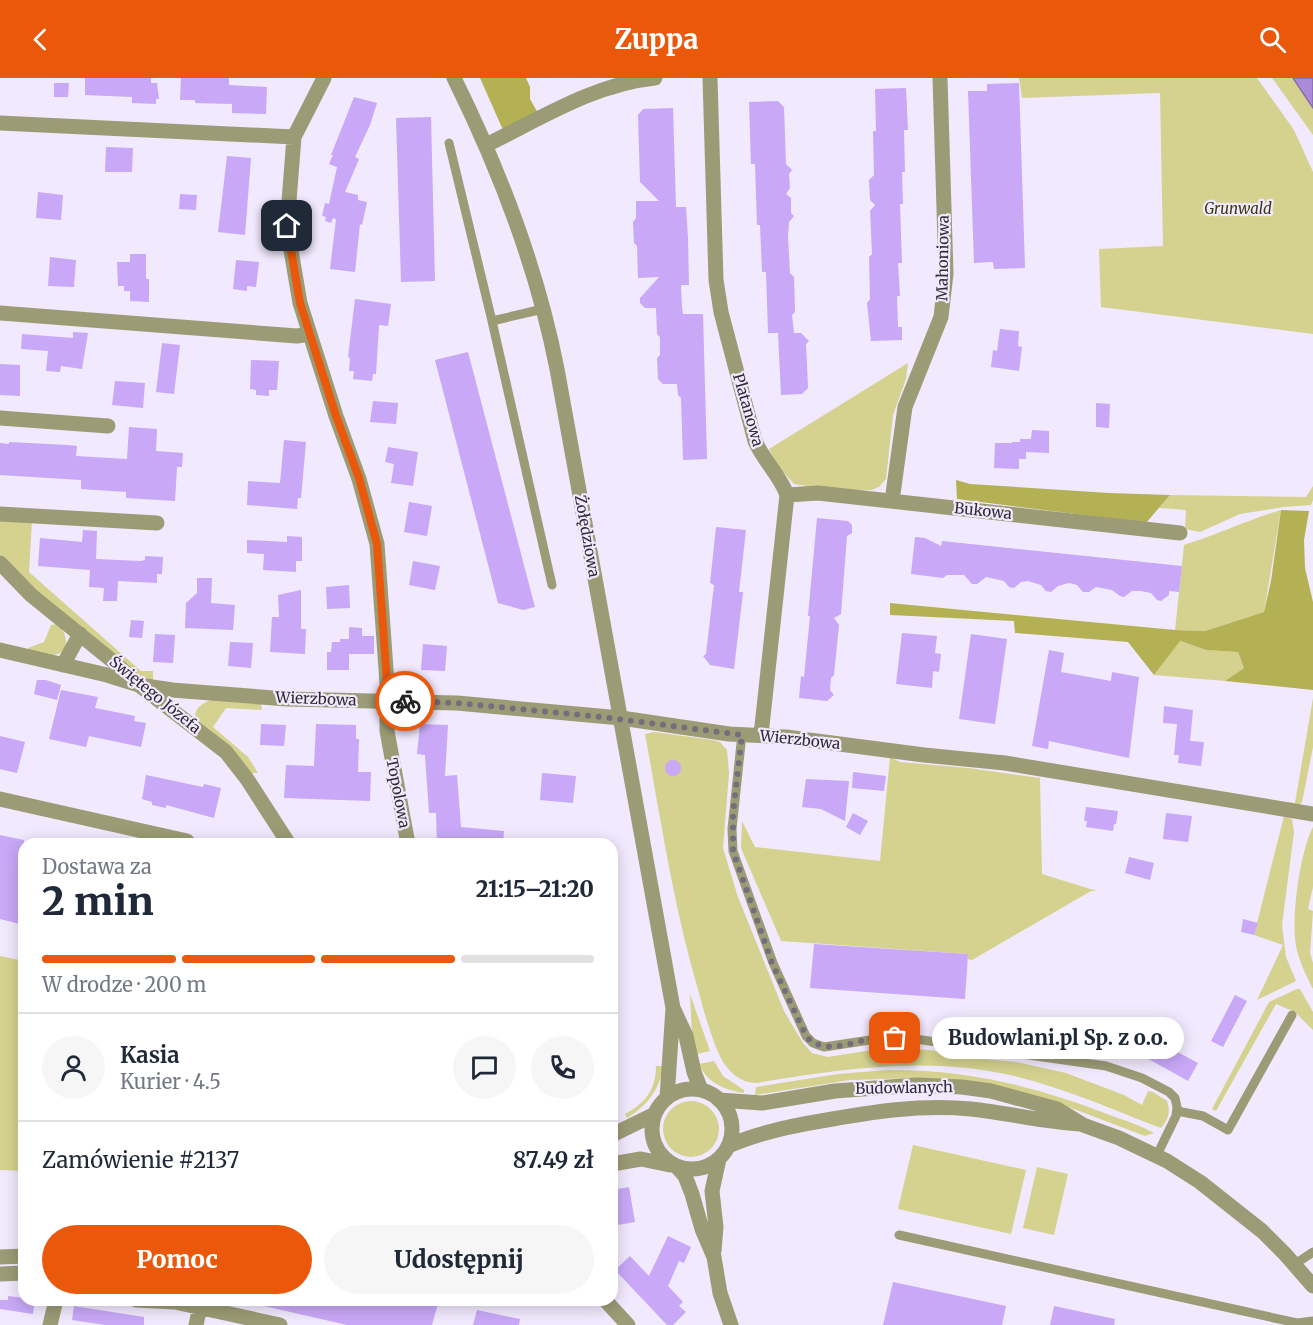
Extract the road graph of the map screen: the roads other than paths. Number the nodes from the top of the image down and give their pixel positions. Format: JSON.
{"nodes":[{"id":1,"x":324,"y":78,"type":"edge"},
{"id":2,"x":454,"y":78,"type":"edge"},
{"id":3,"x":655,"y":78,"type":"edge"},
{"id":4,"x":710,"y":78,"type":"edge"},
{"id":5,"x":940,"y":78,"type":"edge"},
{"id":6,"x":0,"y":123,"type":"edge"},
{"id":7,"x":294,"y":137,"type":"junction"},
{"id":8,"x":449,"y":143,"type":"dead end"},
{"id":9,"x":486,"y":145,"type":"junction"},
{"id":10,"x":543,"y":309,"type":"junction"},
{"id":11,"x":0,"y":313,"type":"edge"},
{"id":12,"x":492,"y":321,"type":"junction"},
{"id":13,"x":310,"y":334,"type":"junction"},
{"id":14,"x":0,"y":418,"type":"edge"},
{"id":15,"x":108,"y":426,"type":"dead end"},
{"id":16,"x":787,"y":495,"type":"junction"},
{"id":17,"x":892,"y":501,"type":"junction"},
{"id":18,"x":0,"y":514,"type":"edge"},
{"id":19,"x":157,"y":524,"type":"dead end"},
{"id":20,"x":1180,"y":533,"type":"dead end"},
{"id":21,"x":0,"y":563,"type":"edge"},
{"id":22,"x":552,"y":585,"type":"dead end"},
{"id":23,"x":80,"y":634,"type":"junction"},
{"id":24,"x":0,"y":650,"type":"edge"},
{"id":25,"x":63,"y":665,"type":"junction"},
{"id":26,"x":139,"y":685,"type":"junction"},
{"id":27,"x":198,"y":692,"type":"junction"},
{"id":28,"x":386,"y":700,"type":"junction"},
{"id":29,"x":184,"y":718,"type":"junction"},
{"id":30,"x":621,"y":718,"type":"junction"},
{"id":31,"x":742,"y":735,"type":"junction"},
{"id":32,"x":761,"y":735,"type":"junction"},
{"id":33,"x":0,"y":799,"type":"edge"},
{"id":34,"x":1313,"y":814,"type":"edge"},
{"id":35,"x":174,"y":838,"type":"edge"},
{"id":36,"x":285,"y":838,"type":"edge"},
{"id":37,"x":407,"y":838,"type":"edge"},
{"id":38,"x":673,"y":1008,"type":"junction"},
{"id":39,"x":1292,"y":1015,"type":"dead end"},
{"id":40,"x":701,"y":1090,"type":"junction"},
{"id":41,"x":667,"y":1098,"type":"junction"},
{"id":42,"x":719,"y":1100,"type":"junction"},
{"id":43,"x":1177,"y":1110,"type":"junction"},
{"id":44,"x":655,"y":1114,"type":"junction"},
{"id":45,"x":1083,"y":1125,"type":"junction"},
{"id":46,"x":618,"y":1132,"type":"edge"},
{"id":47,"x":729,"y":1146,"type":"junction"},
{"id":48,"x":1157,"y":1155,"type":"junction"},
{"id":49,"x":719,"y":1159,"type":"junction"},
{"id":50,"x":618,"y":1163,"type":"edge"},
{"id":51,"x":676,"y":1166,"type":"junction"},
{"id":52,"x":899,"y":1234,"type":"dead end"},
{"id":53,"x":1313,"y":1252,"type":"edge"},
{"id":54,"x":18,"y":1256,"type":"edge"},
{"id":55,"x":0,"y":1257,"type":"edge"},
{"id":56,"x":714,"y":1257,"type":"junction"},
{"id":57,"x":1295,"y":1264,"type":"junction"},
{"id":58,"x":18,"y":1273,"type":"edge"},
{"id":59,"x":0,"y":1274,"type":"edge"},
{"id":60,"x":1313,"y":1286,"type":"edge"},
{"id":61,"x":720,"y":1293,"type":"junction"},
{"id":62,"x":55,"y":1306,"type":"edge"},
{"id":63,"x":195,"y":1306,"type":"edge"},
{"id":64,"x":610,"y":1306,"type":"edge"},
{"id":65,"x":200,"y":1307,"type":"junction"},
{"id":66,"x":1313,"y":1321,"type":"edge"},
{"id":67,"x":51,"y":1325,"type":"edge"},
{"id":68,"x":196,"y":1325,"type":"edge"},
{"id":69,"x":280,"y":1325,"type":"edge"},
{"id":70,"x":627,"y":1325,"type":"edge"},
{"id":71,"x":722,"y":1325,"type":"edge"},
{"id":72,"x":731,"y":1325,"type":"edge"}],
"edges":[{"from":1,"to":7,"type":"street","name":"Topolowa"},
{"from":2,"to":9,"type":"street","name":"Żołędziowa"},
{"from":3,"to":9,"type":"street"},
{"from":4,"to":16,"type":"street","name":"Platanowa"},
{"from":5,"to":17,"type":"street","name":"Mahoniowa"},
{"from":6,"to":7,"type":"street"},
{"from":7,"to":13,"type":"street","name":"Topolowa"},
{"from":8,"to":12,"type":"lane"},
{"from":9,"to":10,"type":"street","name":"Żołędziowa"},
{"from":10,"to":12,"type":"lane"},
{"from":10,"to":30,"type":"street","name":"Żołędziowa"},
{"from":11,"to":13,"type":"street"},
{"from":12,"to":22,"type":"lane"},
{"from":13,"to":28,"type":"street","name":"Topolowa"},
{"from":14,"to":15,"type":"street"},
{"from":16,"to":17,"type":"street","name":"Bukowa"},
{"from":16,"to":32,"type":"street"},
{"from":17,"to":20,"type":"street","name":"Bukowa"},
{"from":18,"to":19,"type":"street"},
{"from":21,"to":23,"type":"street","name":"Świętego Józefa"},
{"from":23,"to":25,"type":"street"},
{"from":23,"to":26,"type":"street","name":"Świętego Józefa"},
{"from":24,"to":25,"type":"street","name":"Wierzbowa"},
{"from":25,"to":26,"type":"street","name":"Wierzbowa"},
{"from":26,"to":27,"type":"street","name":"Wierzbowa"},
{"from":26,"to":29,"type":"street","name":"Świętego Józefa"},
{"from":27,"to":28,"type":"street","name":"Wierzbowa"},
{"from":27,"to":29,"type":"street"},
{"from":28,"to":30,"type":"street","name":"Wierzbowa"},
{"from":28,"to":37,"type":"street","name":"Topolowa"},
{"from":29,"to":36,"type":"street","name":"Świętego Józefa"},
{"from":30,"to":31,"type":"street","name":"Wierzbowa"},
{"from":30,"to":38,"type":"street","name":"Żołędziowa"},
{"from":31,"to":32,"type":"street","name":"Wierzbowa"},
{"from":31,"to":43,"type":"lane"},
{"from":32,"to":34,"type":"street","name":"Wierzbowa"},
{"from":33,"to":35,"type":"street"},
{"from":38,"to":40,"type":"street","name":"Żołędziowa"},
{"from":38,"to":41,"type":"street","name":"Żołędziowa"},
{"from":39,"to":43,"type":"lane"},
{"from":40,"to":41,"type":"street"},
{"from":40,"to":42,"type":"street"},
{"from":41,"to":44,"type":"street"},
{"from":42,"to":45,"type":"street","name":"Budowlanych"},
{"from":42,"to":47,"type":"street"},
{"from":43,"to":48,"type":"lane"},
{"from":44,"to":46,"type":"street"},
{"from":44,"to":51,"type":"street"},
{"from":45,"to":47,"type":"street","name":"Budowlanych"},
{"from":45,"to":48,"type":"street","name":"Budowlanych"},
{"from":47,"to":49,"type":"street"},
{"from":48,"to":57,"type":"street","name":"Budowlanych"},
{"from":49,"to":51,"type":"street"},
{"from":49,"to":56,"type":"street"},
{"from":50,"to":51,"type":"street"},
{"from":51,"to":56,"type":"street"},
{"from":52,"to":66,"type":"lane"},
{"from":53,"to":57,"type":"lane"},
{"from":54,"to":55,"type":"street"},
{"from":56,"to":61,"type":"street"},
{"from":57,"to":60,"type":"street","name":"Budowlanych"},
{"from":58,"to":59,"type":"street"},
{"from":61,"to":71,"type":"street"},
{"from":61,"to":72,"type":"street"},
{"from":62,"to":67,"type":"street"},
{"from":63,"to":65,"type":"street"},
{"from":64,"to":70,"type":"street"},
{"from":65,"to":68,"type":"street"},
{"from":65,"to":69,"type":"street"}]}
